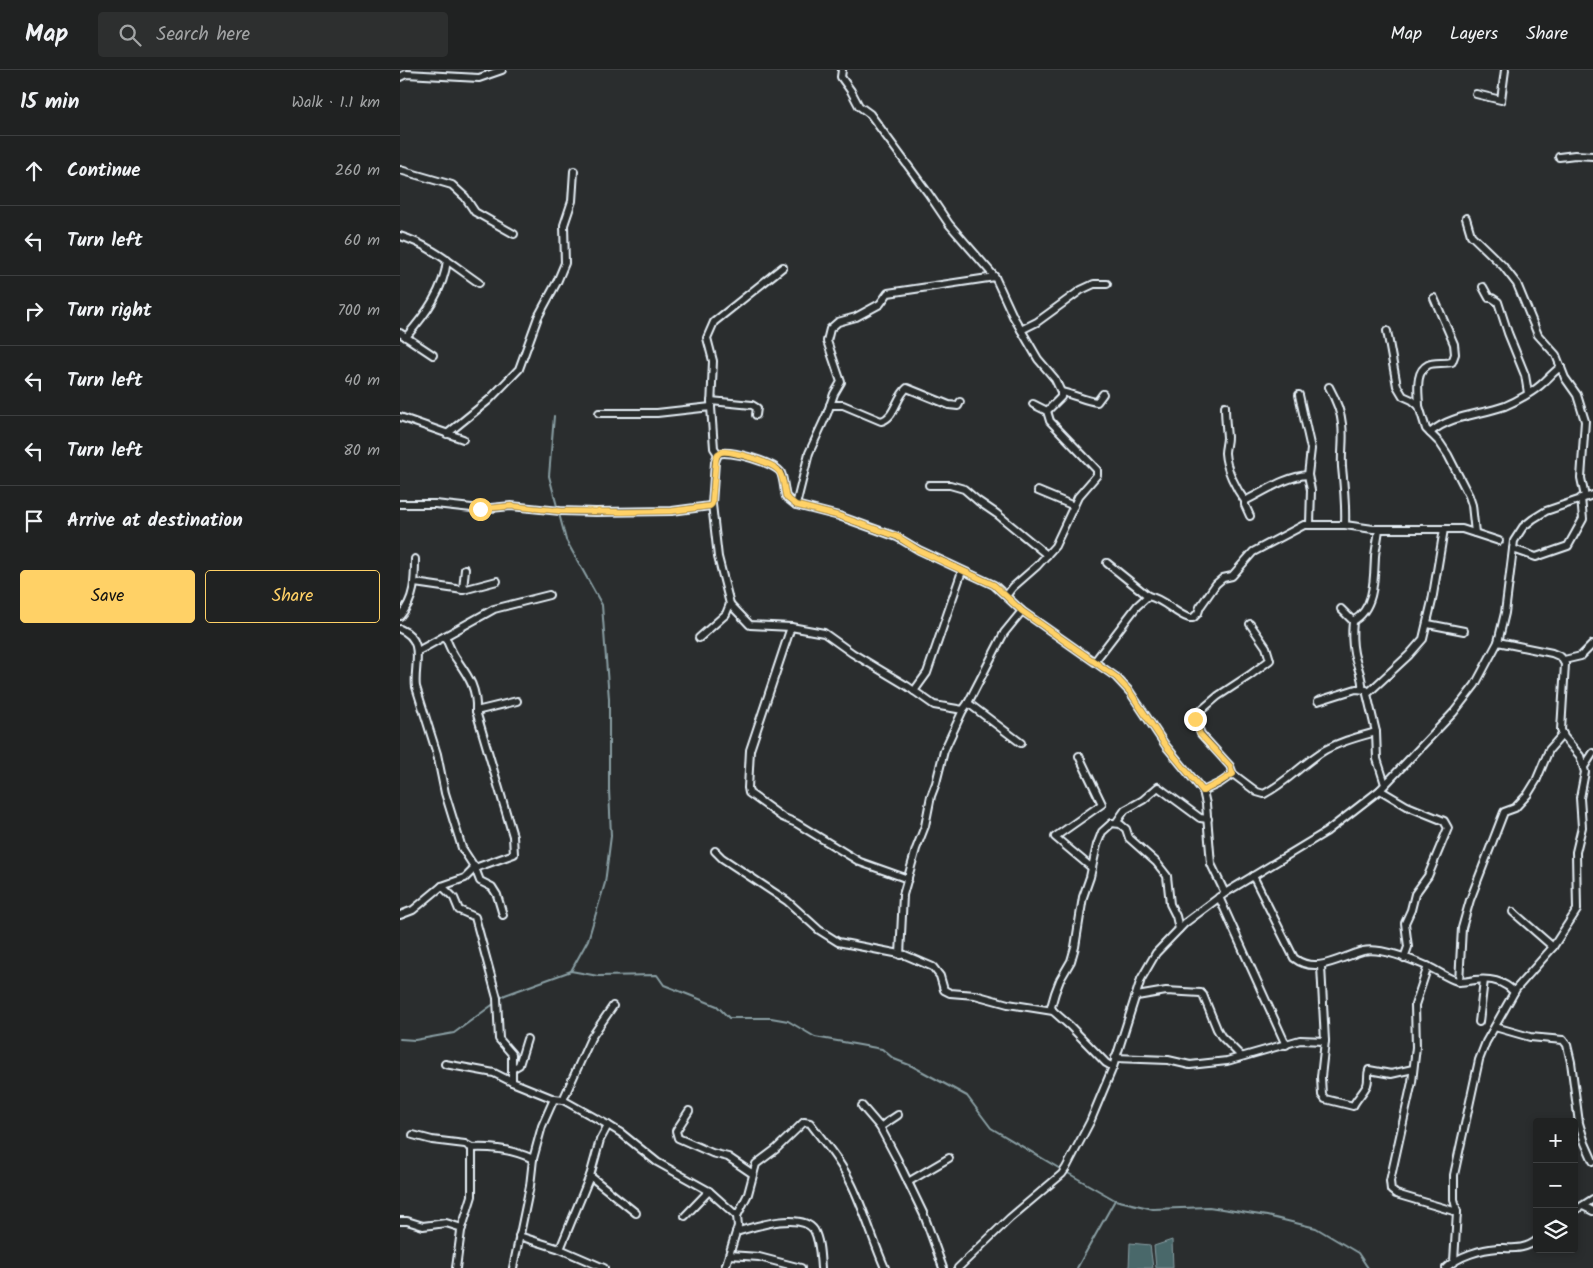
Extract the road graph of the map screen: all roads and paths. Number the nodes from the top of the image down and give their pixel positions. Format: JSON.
{"nodes":[{"id":1,"x":502,"y":70,"type":"edge"},
{"id":2,"x":842,"y":70,"type":"edge"},
{"id":3,"x":1505,"y":70,"type":"edge"},
{"id":4,"x":400,"y":77,"type":"edge"},
{"id":5,"x":1476,"y":94,"type":"dead end"},
{"id":6,"x":1593,"y":156,"type":"edge"},
{"id":7,"x":1559,"y":157,"type":"dead end"},
{"id":8,"x":400,"y":170,"type":"edge"},
{"id":9,"x":574,"y":171,"type":"dead end"},
{"id":10,"x":1466,"y":218,"type":"dead end"},
{"id":11,"x":514,"y":234,"type":"dead end"},
{"id":12,"x":400,"y":236,"type":"edge"},
{"id":13,"x":447,"y":260,"type":"junction"},
{"id":14,"x":783,"y":267,"type":"dead end"},
{"id":15,"x":995,"y":277,"type":"junction"},
{"id":16,"x":478,"y":283,"type":"dead end"},
{"id":17,"x":1107,"y":284,"type":"dead end"},
{"id":18,"x":1483,"y":287,"type":"dead end"},
{"id":19,"x":1434,"y":298,"type":"dead end"},
{"id":20,"x":1021,"y":330,"type":"junction"},
{"id":21,"x":1387,"y":331,"type":"dead end"},
{"id":22,"x":403,"y":335,"type":"edge"},
{"id":23,"x":433,"y":355,"type":"dead end"},
{"id":24,"x":1561,"y":366,"type":"junction"},
{"id":25,"x":1329,"y":387,"type":"dead end"},
{"id":26,"x":1061,"y":392,"type":"junction"},
{"id":27,"x":1528,"y":393,"type":"junction"},
{"id":28,"x":1103,"y":394,"type":"dead end"},
{"id":29,"x":1300,"y":395,"type":"dead end"},
{"id":30,"x":960,"y":402,"type":"dead end"},
{"id":31,"x":711,"y":404,"type":"junction"},
{"id":32,"x":1033,"y":404,"type":"dead end"},
{"id":33,"x":830,"y":406,"type":"junction"},
{"id":34,"x":1225,"y":406,"type":"dead end"},
{"id":35,"x":1420,"y":406,"type":"junction"},
{"id":36,"x":1047,"y":411,"type":"junction"},
{"id":37,"x":599,"y":413,"type":"dead end"},
{"id":38,"x":756,"y":415,"type":"dead end"},
{"id":39,"x":400,"y":417,"type":"edge"},
{"id":40,"x":1430,"y":433,"type":"junction"},
{"id":41,"x":447,"y":434,"type":"junction"},
{"id":42,"x":463,"y":440,"type":"dead end"},
{"id":43,"x":718,"y":454,"type":"junction"},
{"id":44,"x":1308,"y":475,"type":"junction"},
{"id":45,"x":929,"y":485,"type":"dead end"},
{"id":46,"x":1038,"y":490,"type":"dead end"},
{"id":47,"x":1593,"y":495,"type":"edge"},
{"id":48,"x":1584,"y":498,"type":"junction"},
{"id":49,"x":1245,"y":501,"type":"junction"},
{"id":50,"x":400,"y":504,"type":"edge"},
{"id":51,"x":712,"y":504,"type":"junction"},
{"id":52,"x":796,"y":505,"type":"junction"},
{"id":53,"x":1074,"y":506,"type":"junction"},
{"id":54,"x":1250,"y":516,"type":"dead end"},
{"id":55,"x":1310,"y":524,"type":"junction"},
{"id":56,"x":1345,"y":525,"type":"junction"},
{"id":57,"x":1379,"y":529,"type":"junction"},
{"id":58,"x":1444,"y":529,"type":"junction"},
{"id":59,"x":1475,"y":533,"type":"junction"},
{"id":60,"x":1499,"y":541,"type":"dead end"},
{"id":61,"x":1513,"y":549,"type":"junction"},
{"id":62,"x":1047,"y":556,"type":"junction"},
{"id":63,"x":415,"y":559,"type":"dead end"},
{"id":64,"x":1107,"y":563,"type":"dead end"},
{"id":65,"x":465,"y":569,"type":"dead end"},
{"id":66,"x":962,"y":571,"type":"junction"},
{"id":67,"x":497,"y":581,"type":"dead end"},
{"id":68,"x":416,"y":583,"type":"junction"},
{"id":69,"x":463,"y":590,"type":"junction"},
{"id":70,"x":549,"y":595,"type":"dead end"},
{"id":71,"x":1006,"y":596,"type":"junction"},
{"id":72,"x":1148,"y":596,"type":"junction"},
{"id":73,"x":730,"y":604,"type":"junction"},
{"id":74,"x":1341,"y":609,"type":"dead end"},
{"id":75,"x":1022,"y":611,"type":"junction"},
{"id":76,"x":400,"y":616,"type":"edge"},
{"id":77,"x":1353,"y":621,"type":"junction"},
{"id":78,"x":1250,"y":624,"type":"dead end"},
{"id":79,"x":1428,"y":624,"type":"junction"},
{"id":80,"x":791,"y":627,"type":"junction"},
{"id":81,"x":400,"y":629,"type":"edge"},
{"id":82,"x":1464,"y":631,"type":"dead end"},
{"id":83,"x":445,"y":636,"type":"junction"},
{"id":84,"x":699,"y":638,"type":"dead end"},
{"id":85,"x":1498,"y":642,"type":"junction"},
{"id":86,"x":1593,"y":644,"type":"edge"},
{"id":87,"x":418,"y":651,"type":"junction"},
{"id":88,"x":1564,"y":660,"type":"junction"},
{"id":89,"x":1095,"y":661,"type":"junction"},
{"id":90,"x":1362,"y":689,"type":"junction"},
{"id":91,"x":1369,"y":690,"type":"junction"},
{"id":92,"x":914,"y":691,"type":"junction"},
{"id":93,"x":517,"y":701,"type":"dead end"},
{"id":94,"x":1318,"y":701,"type":"dead end"},
{"id":95,"x":968,"y":703,"type":"junction"},
{"id":96,"x":963,"y":710,"type":"junction"},
{"id":97,"x":476,"y":711,"type":"junction"},
{"id":98,"x":1376,"y":732,"type":"junction"},
{"id":99,"x":1563,"y":734,"type":"junction"},
{"id":100,"x":1021,"y":743,"type":"dead end"},
{"id":101,"x":1593,"y":753,"type":"edge"},
{"id":102,"x":1079,"y":756,"type":"dead end"},
{"id":103,"x":1584,"y":769,"type":"junction"},
{"id":104,"x":1233,"y":774,"type":"junction"},
{"id":105,"x":1593,"y":775,"type":"edge"},
{"id":106,"x":1385,"y":784,"type":"junction"},
{"id":107,"x":1380,"y":790,"type":"junction"},
{"id":108,"x":1203,"y":791,"type":"junction"},
{"id":109,"x":1208,"y":819,"type":"junction"},
{"id":110,"x":1116,"y":823,"type":"junction"},
{"id":111,"x":715,"y":851,"type":"dead end"},
{"id":112,"x":475,"y":868,"type":"junction"},
{"id":113,"x":1092,"y":868,"type":"junction"},
{"id":114,"x":1253,"y":876,"type":"junction"},
{"id":115,"x":908,"y":879,"type":"junction"},
{"id":116,"x":442,"y":886,"type":"junction"},
{"id":117,"x":1222,"y":895,"type":"junction"},
{"id":118,"x":1513,"y":912,"type":"dead end"},
{"id":119,"x":400,"y":915,"type":"edge"},
{"id":120,"x":503,"y":916,"type":"dead end"},
{"id":121,"x":1179,"y":929,"type":"junction"},
{"id":122,"x":1554,"y":947,"type":"junction"},
{"id":123,"x":900,"y":955,"type":"junction"},
{"id":124,"x":1404,"y":958,"type":"junction"},
{"id":125,"x":1321,"y":966,"type":"junction"},
{"id":126,"x":1428,"y":966,"type":"junction"},
{"id":127,"x":1484,"y":980,"type":"junction"},
{"id":128,"x":1459,"y":982,"type":"junction"},
{"id":129,"x":1514,"y":992,"type":"junction"},
{"id":130,"x":1137,"y":996,"type":"junction"},
{"id":131,"x":613,"y":1006,"type":"dead end"},
{"id":132,"x":1053,"y":1011,"type":"junction"},
{"id":133,"x":1479,"y":1022,"type":"dead end"},
{"id":134,"x":1495,"y":1027,"type":"junction"},
{"id":135,"x":527,"y":1039,"type":"dead end"},
{"id":136,"x":1325,"y":1041,"type":"junction"},
{"id":137,"x":1286,"y":1044,"type":"junction"},
{"id":138,"x":1241,"y":1056,"type":"junction"},
{"id":139,"x":1115,"y":1058,"type":"junction"},
{"id":140,"x":445,"y":1064,"type":"dead end"},
{"id":141,"x":1113,"y":1067,"type":"junction"},
{"id":142,"x":1413,"y":1069,"type":"junction"},
{"id":143,"x":512,"y":1070,"type":"junction"},
{"id":144,"x":512,"y":1082,"type":"junction"},
{"id":145,"x":554,"y":1099,"type":"junction"},
{"id":146,"x":563,"y":1100,"type":"junction"},
{"id":147,"x":862,"y":1106,"type":"dead end"},
{"id":148,"x":689,"y":1111,"type":"dead end"},
{"id":149,"x":898,"y":1114,"type":"dead end"},
{"id":150,"x":608,"y":1125,"type":"junction"},
{"id":151,"x":880,"y":1127,"type":"junction"},
{"id":152,"x":413,"y":1135,"type":"dead end"},
{"id":153,"x":472,"y":1148,"type":"junction"},
{"id":154,"x":949,"y":1158,"type":"dead end"},
{"id":155,"x":534,"y":1159,"type":"junction"},
{"id":156,"x":1593,"y":1161,"type":"edge"},
{"id":157,"x":753,"y":1174,"type":"junction"},
{"id":158,"x":590,"y":1176,"type":"junction"},
{"id":159,"x":908,"y":1182,"type":"junction"},
{"id":160,"x":709,"y":1192,"type":"junction"},
{"id":161,"x":1593,"y":1199,"type":"edge"},
{"id":162,"x":1583,"y":1206,"type":"junction"},
{"id":163,"x":1578,"y":1209,"type":"edge"},
{"id":164,"x":1593,"y":1211,"type":"edge"},
{"id":165,"x":1457,"y":1212,"type":"junction"},
{"id":166,"x":636,"y":1213,"type":"dead end"},
{"id":167,"x":685,"y":1216,"type":"dead end"},
{"id":168,"x":737,"y":1216,"type":"junction"},
{"id":169,"x":400,"y":1220,"type":"edge"},
{"id":170,"x":462,"y":1228,"type":"junction"},
{"id":171,"x":736,"y":1232,"type":"junction"},
{"id":172,"x":519,"y":1236,"type":"junction"},
{"id":173,"x":1533,"y":1242,"type":"edge"},
{"id":174,"x":560,"y":1249,"type":"junction"},
{"id":175,"x":729,"y":1255,"type":"junction"},
{"id":176,"x":1454,"y":1261,"type":"junction"},
{"id":177,"x":456,"y":1268,"type":"edge"},
{"id":178,"x":513,"y":1268,"type":"edge"},
{"id":179,"x":604,"y":1268,"type":"edge"},
{"id":180,"x":725,"y":1268,"type":"edge"},
{"id":181,"x":801,"y":1268,"type":"edge"},
{"id":182,"x":821,"y":1268,"type":"edge"},
{"id":183,"x":885,"y":1268,"type":"edge"},
{"id":184,"x":943,"y":1268,"type":"edge"},
{"id":185,"x":958,"y":1268,"type":"edge"},
{"id":186,"x":1446,"y":1268,"type":"edge"}],
"edges":[{"from":1,"to":4,"type":"street"},
{"from":2,"to":15,"type":"street"},
{"from":3,"to":5,"type":"street"},
{"from":6,"to":7,"type":"street"},
{"from":8,"to":11,"type":"street"},
{"from":9,"to":41,"type":"street"},
{"from":10,"to":24,"type":"street"},
{"from":12,"to":13,"type":"street"},
{"from":13,"to":16,"type":"street"},
{"from":13,"to":22,"type":"street"},
{"from":14,"to":31,"type":"street"},
{"from":15,"to":20,"type":"street"},
{"from":15,"to":33,"type":"street"},
{"from":17,"to":20,"type":"street"},
{"from":18,"to":27,"type":"street"},
{"from":19,"to":35,"type":"street"},
{"from":20,"to":26,"type":"street"},
{"from":21,"to":35,"type":"street"},
{"from":22,"to":23,"type":"street"},
{"from":24,"to":27,"type":"street"},
{"from":24,"to":48,"type":"street"},
{"from":25,"to":56,"type":"street"},
{"from":26,"to":28,"type":"street"},
{"from":26,"to":36,"type":"street"},
{"from":27,"to":40,"type":"street"},
{"from":29,"to":44,"type":"street"},
{"from":30,"to":33,"type":"street"},
{"from":31,"to":37,"type":"street"},
{"from":31,"to":38,"type":"street"},
{"from":31,"to":43,"type":"street"},
{"from":32,"to":36,"type":"street"},
{"from":33,"to":52,"type":"street"},
{"from":34,"to":49,"type":"street"},
{"from":35,"to":40,"type":"street"},
{"from":36,"to":53,"type":"street"},
{"from":39,"to":41,"type":"street"},
{"from":40,"to":59,"type":"street"},
{"from":41,"to":42,"type":"street"},
{"from":43,"to":51,"type":"street"},
{"from":43,"to":52,"type":"street"},
{"from":44,"to":49,"type":"street"},
{"from":44,"to":55,"type":"street"},
{"from":45,"to":62,"type":"street"},
{"from":46,"to":53,"type":"street"},
{"from":47,"to":48,"type":"street"},
{"from":48,"to":61,"type":"street"},
{"from":48,"to":61,"type":"street"},
{"from":49,"to":54,"type":"street"},
{"from":50,"to":51,"type":"street"},
{"from":51,"to":73,"type":"street"},
{"from":52,"to":66,"type":"street"},
{"from":53,"to":62,"type":"street"},
{"from":55,"to":56,"type":"street"},
{"from":55,"to":72,"type":"street"},
{"from":56,"to":57,"type":"street"},
{"from":57,"to":58,"type":"street"},
{"from":57,"to":77,"type":"street"},
{"from":58,"to":59,"type":"street"},
{"from":58,"to":79,"type":"street"},
{"from":59,"to":60,"type":"street"},
{"from":61,"to":85,"type":"street"},
{"from":62,"to":71,"type":"street"},
{"from":63,"to":68,"type":"street"},
{"from":64,"to":72,"type":"street"},
{"from":65,"to":69,"type":"street"},
{"from":66,"to":71,"type":"street"},
{"from":66,"to":92,"type":"street"},
{"from":67,"to":69,"type":"street"},
{"from":68,"to":69,"type":"street"},
{"from":68,"to":76,"type":"street"},
{"from":70,"to":83,"type":"street"},
{"from":71,"to":75,"type":"street"},
{"from":72,"to":89,"type":"street"},
{"from":73,"to":80,"type":"street"},
{"from":73,"to":84,"type":"street"},
{"from":74,"to":77,"type":"street"},
{"from":75,"to":89,"type":"street"},
{"from":75,"to":95,"type":"street"},
{"from":77,"to":90,"type":"street"},
{"from":78,"to":104,"type":"street"},
{"from":79,"to":82,"type":"street"},
{"from":79,"to":91,"type":"street"},
{"from":80,"to":92,"type":"street"},
{"from":80,"to":115,"type":"street"},
{"from":81,"to":87,"type":"street"},
{"from":83,"to":87,"type":"street"},
{"from":83,"to":97,"type":"street"},
{"from":85,"to":88,"type":"street"},
{"from":85,"to":106,"type":"street"},
{"from":86,"to":88,"type":"street"},
{"from":87,"to":112,"type":"street"},
{"from":88,"to":99,"type":"street"},
{"from":89,"to":108,"type":"street"},
{"from":90,"to":91,"type":"street"},
{"from":90,"to":94,"type":"street"},
{"from":91,"to":98,"type":"street"},
{"from":92,"to":96,"type":"street"},
{"from":93,"to":97,"type":"street"},
{"from":95,"to":96,"type":"street"},
{"from":95,"to":100,"type":"street"},
{"from":96,"to":115,"type":"street"},
{"from":97,"to":112,"type":"street"},
{"from":98,"to":104,"type":"street"},
{"from":98,"to":106,"type":"street"},
{"from":99,"to":103,"type":"street"},
{"from":99,"to":128,"type":"street"},
{"from":101,"to":103,"type":"street"},
{"from":102,"to":113,"type":"street"},
{"from":103,"to":105,"type":"street"},
{"from":103,"to":122,"type":"street"},
{"from":104,"to":108,"type":"street"},
{"from":106,"to":107,"type":"street"},
{"from":107,"to":114,"type":"street"},
{"from":107,"to":124,"type":"street"},
{"from":108,"to":109,"type":"street"},
{"from":109,"to":110,"type":"street"},
{"from":109,"to":117,"type":"street"},
{"from":110,"to":113,"type":"street"},
{"from":110,"to":121,"type":"street"},
{"from":111,"to":123,"type":"street"},
{"from":112,"to":116,"type":"street"},
{"from":112,"to":120,"type":"street"},
{"from":113,"to":132,"type":"street"},
{"from":114,"to":117,"type":"street"},
{"from":114,"to":125,"type":"street"},
{"from":115,"to":123,"type":"street"},
{"from":116,"to":119,"type":"street"},
{"from":116,"to":143,"type":"street"},
{"from":117,"to":121,"type":"street"},
{"from":117,"to":137,"type":"street"},
{"from":118,"to":122,"type":"street"},
{"from":121,"to":130,"type":"street"},
{"from":122,"to":129,"type":"street"},
{"from":123,"to":132,"type":"street"},
{"from":124,"to":125,"type":"street"},
{"from":124,"to":126,"type":"street"},
{"from":125,"to":136,"type":"street"},
{"from":126,"to":128,"type":"street"},
{"from":126,"to":142,"type":"street"},
{"from":127,"to":128,"type":"street"},
{"from":127,"to":129,"type":"street"},
{"from":127,"to":133,"type":"street"},
{"from":129,"to":134,"type":"street"},
{"from":130,"to":138,"type":"street"},
{"from":130,"to":139,"type":"street"},
{"from":131,"to":146,"type":"street"},
{"from":132,"to":141,"type":"street"},
{"from":134,"to":156,"type":"street"},
{"from":134,"to":165,"type":"street"},
{"from":135,"to":143,"type":"street"},
{"from":136,"to":137,"type":"street"},
{"from":136,"to":142,"type":"street"},
{"from":137,"to":138,"type":"street"},
{"from":138,"to":139,"type":"street"},
{"from":139,"to":141,"type":"street"},
{"from":140,"to":144,"type":"street"},
{"from":141,"to":185,"type":"street"},
{"from":142,"to":165,"type":"street"},
{"from":143,"to":144,"type":"street"},
{"from":144,"to":145,"type":"street"},
{"from":145,"to":146,"type":"street"},
{"from":145,"to":155,"type":"street"},
{"from":146,"to":150,"type":"street"},
{"from":147,"to":151,"type":"street"},
{"from":148,"to":157,"type":"street"},
{"from":149,"to":151,"type":"street"},
{"from":150,"to":158,"type":"street"},
{"from":150,"to":160,"type":"street"},
{"from":151,"to":159,"type":"street"},
{"from":152,"to":153,"type":"street"},
{"from":153,"to":155,"type":"street"},
{"from":153,"to":170,"type":"street"},
{"from":154,"to":159,"type":"street"},
{"from":155,"to":172,"type":"street"},
{"from":157,"to":168,"type":"street"},
{"from":157,"to":183,"type":"street"},
{"from":158,"to":166,"type":"street"},
{"from":158,"to":174,"type":"street"},
{"from":159,"to":184,"type":"street"},
{"from":160,"to":167,"type":"street"},
{"from":160,"to":168,"type":"street"},
{"from":161,"to":162,"type":"street"},
{"from":162,"to":163,"type":"street"},
{"from":162,"to":164,"type":"street"},
{"from":165,"to":176,"type":"street"},
{"from":168,"to":171,"type":"street"},
{"from":169,"to":170,"type":"street"},
{"from":170,"to":177,"type":"street"},
{"from":171,"to":175,"type":"street"},
{"from":171,"to":182,"type":"street"},
{"from":172,"to":174,"type":"street"},
{"from":172,"to":178,"type":"street"},
{"from":173,"to":176,"type":"street"},
{"from":174,"to":179,"type":"street"},
{"from":175,"to":180,"type":"street"},
{"from":175,"to":181,"type":"street"},
{"from":176,"to":186,"type":"street"}]}
